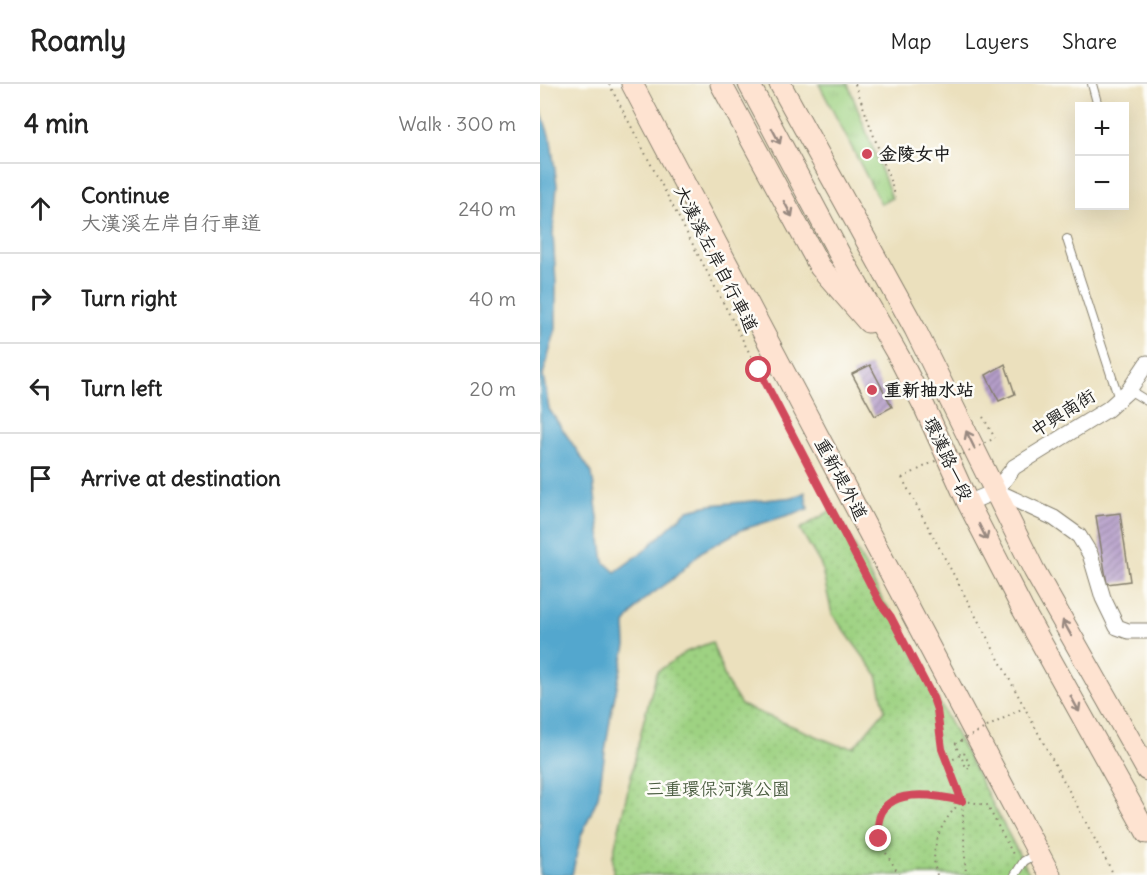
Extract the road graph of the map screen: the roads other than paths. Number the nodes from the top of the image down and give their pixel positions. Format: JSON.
{"nodes":[{"id":1,"x":632,"y":84,"type":"edge"},
{"id":2,"x":721,"y":84,"type":"edge"},
{"id":3,"x":748,"y":84,"type":"edge"},
{"id":4,"x":766,"y":84,"type":"edge"},
{"id":5,"x":780,"y":84,"type":"edge"},
{"id":6,"x":1092,"y":84,"type":"edge"},
{"id":7,"x":1097,"y":102,"type":"edge"},
{"id":8,"x":1067,"y":239,"type":"dead end"},
{"id":9,"x":915,"y":329,"type":"junction"},
{"id":10,"x":898,"y":357,"type":"junction"},
{"id":11,"x":1147,"y":363,"type":"edge"},
{"id":12,"x":1124,"y":395,"type":"junction"},
{"id":13,"x":1147,"y":401,"type":"edge"},
{"id":14,"x":996,"y":491,"type":"junction"},
{"id":15,"x":968,"y":503,"type":"junction"},
{"id":16,"x":1147,"y":631,"type":"edge"},
{"id":17,"x":1147,"y":770,"type":"edge"},
{"id":18,"x":1147,"y":833,"type":"edge"},
{"id":19,"x":1038,"y":853,"type":"junction"},
{"id":20,"x":1017,"y":871,"type":"edge"},
{"id":21,"x":1050,"y":875,"type":"edge"}],
"edges":[{"from":1,"to":19,"type":"street","name":"重新堤外道"},
{"from":2,"to":10,"type":"street","one_way":true},
{"from":3,"to":10,"type":"street","name":"環漢路一段","one_way":true},
{"from":4,"to":9,"type":"street"},
{"from":5,"to":9,"type":"street","name":"環漢路一段"},
{"from":6,"to":7,"type":"lane"},
{"from":8,"to":12,"type":"lane"},
{"from":14,"to":9,"type":"street","name":"環漢路一段","one_way":true},
{"from":10,"to":15,"type":"street","name":"環漢路一段"},
{"from":11,"to":12,"type":"street","name":"中興南街"},
{"from":12,"to":13,"type":"lane"},
{"from":12,"to":14,"type":"street","name":"中興南街"},
{"from":14,"to":15,"type":"street"},
{"from":14,"to":16,"type":"street"},
{"from":17,"to":14,"type":"street","name":"環漢路一段","one_way":true},
{"from":15,"to":18,"type":"street","name":"環漢路一段","one_way":true},
{"from":19,"to":20,"type":"lane"},
{"from":19,"to":21,"type":"street","name":"重新堤外道"}]}
